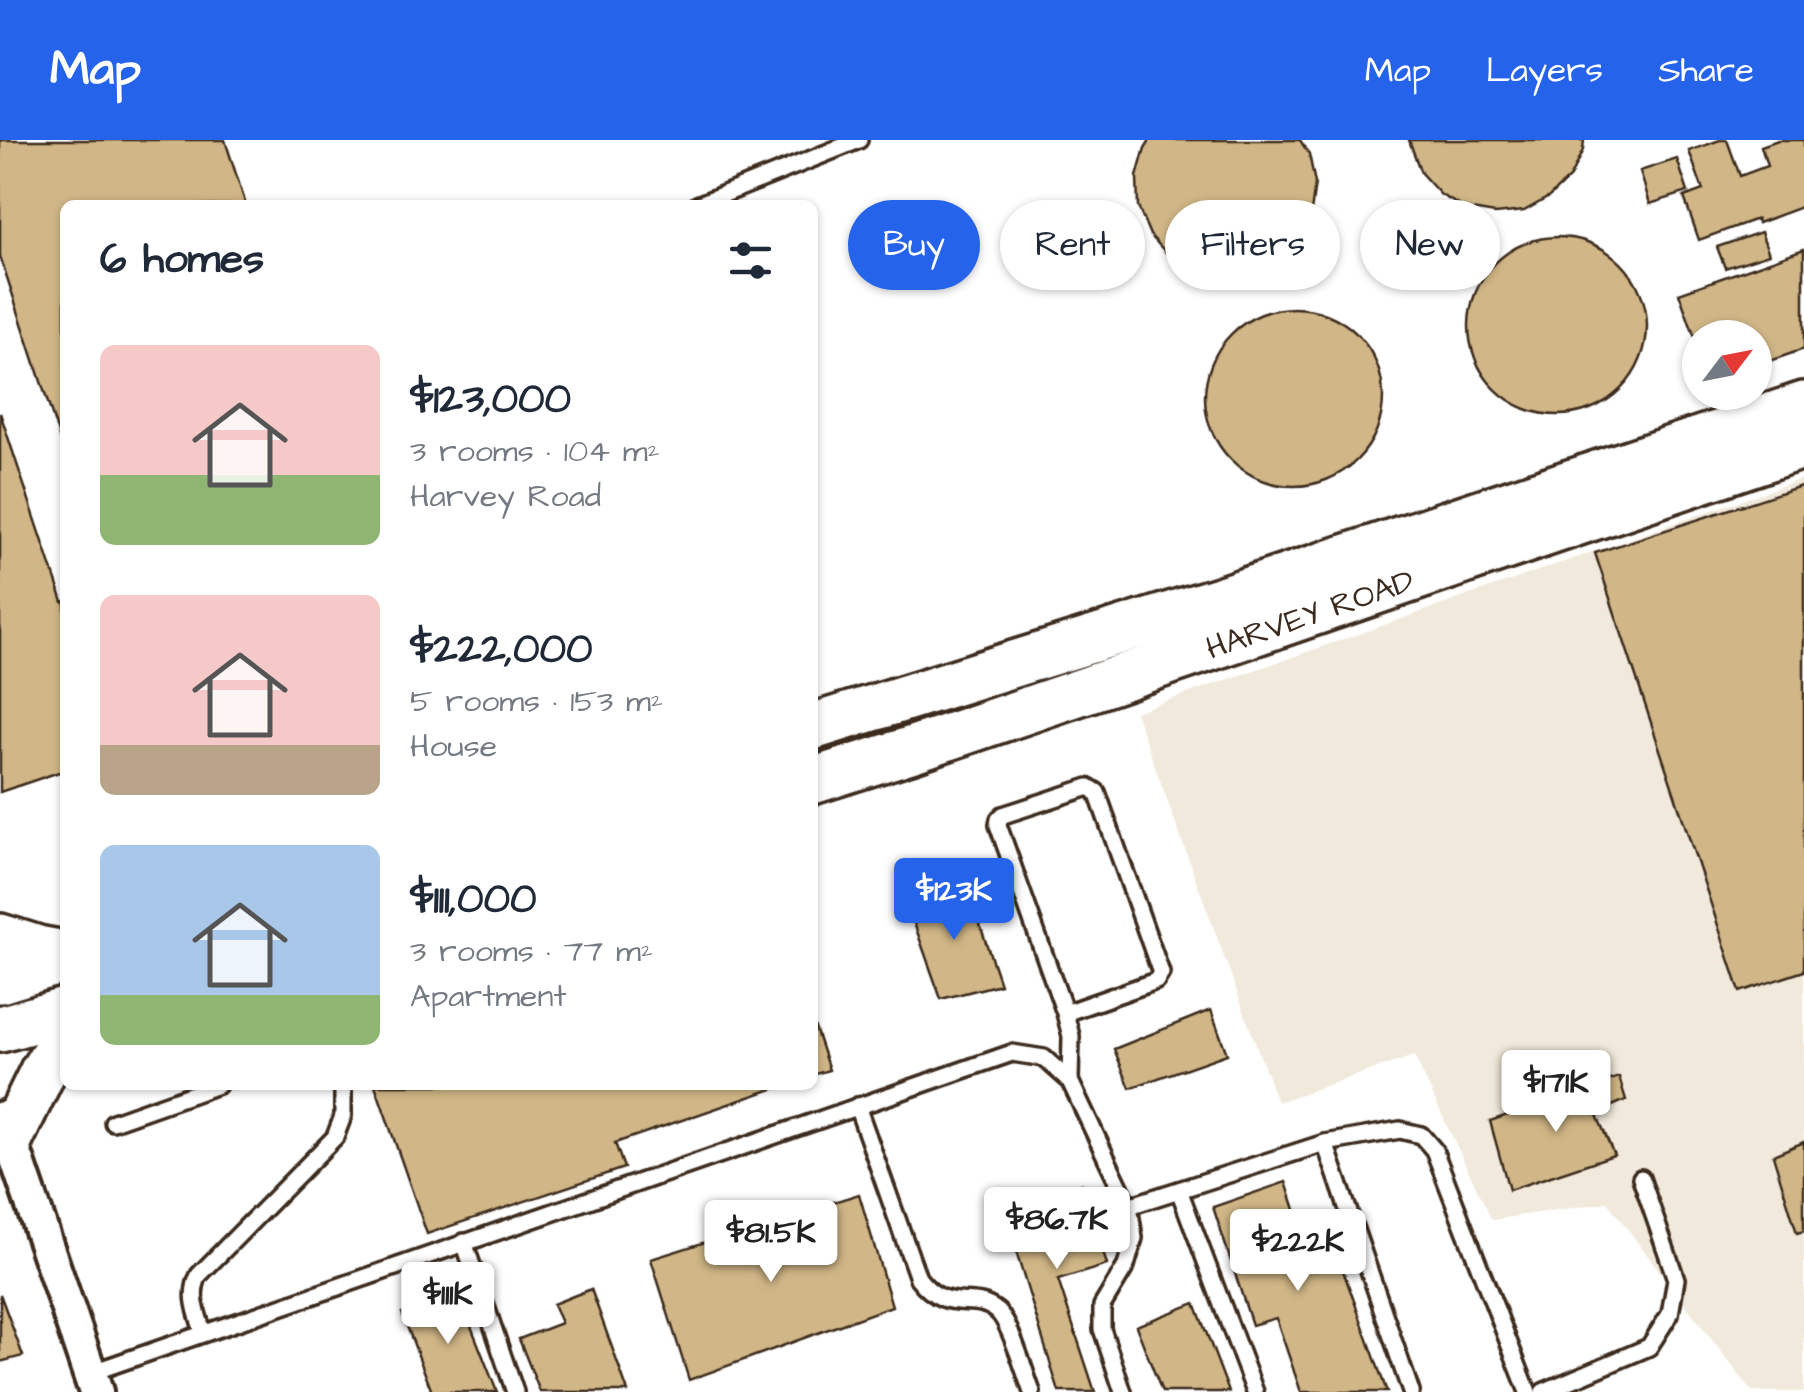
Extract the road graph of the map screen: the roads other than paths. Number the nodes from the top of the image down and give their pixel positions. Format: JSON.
{"nodes":[{"id":1,"x":859,"y":140,"type":"edge"},
{"id":2,"x":709,"y":200,"type":"edge"},
{"id":3,"x":1804,"y":391,"type":"edge"},
{"id":4,"x":1804,"y":405,"type":"edge"},
{"id":5,"x":1721,"y":434,"type":"junction"},
{"id":6,"x":1804,"y":445,"type":"edge"},
{"id":7,"x":896,"y":701,"type":"junction"},
{"id":8,"x":818,"y":725,"type":"edge"},
{"id":9,"x":913,"y":749,"type":"junction"},
{"id":10,"x":818,"y":779,"type":"edge"},
{"id":11,"x":0,"y":937,"type":"edge"},
{"id":12,"x":60,"y":955,"type":"edge"},
{"id":13,"x":60,"y":959,"type":"edge"},
{"id":14,"x":0,"y":980,"type":"edge"},
{"id":15,"x":60,"y":1012,"type":"edge"},
{"id":16,"x":1064,"y":1013,"type":"junction"},
{"id":17,"x":0,"y":1029,"type":"edge"},
{"id":18,"x":60,"y":1044,"type":"edge"},
{"id":19,"x":1070,"y":1081,"type":"junction"},
{"id":20,"x":204,"y":1090,"type":"edge"},
{"id":21,"x":343,"y":1090,"type":"edge"},
{"id":22,"x":858,"y":1106,"type":"junction"},
{"id":23,"x":114,"y":1122,"type":"dead end"},
{"id":24,"x":5,"y":1124,"type":"edge"},
{"id":25,"x":1324,"y":1143,"type":"junction"},
{"id":26,"x":1641,"y":1178,"type":"dead end"},
{"id":27,"x":1180,"y":1190,"type":"junction"},
{"id":28,"x":1129,"y":1206,"type":"junction"},
{"id":29,"x":464,"y":1242,"type":"junction"},
{"id":30,"x":204,"y":1332,"type":"junction"},
{"id":31,"x":93,"y":1382,"type":"edge"},
{"id":32,"x":515,"y":1392,"type":"edge"},
{"id":33,"x":1032,"y":1392,"type":"edge"},
{"id":34,"x":1123,"y":1392,"type":"edge"},
{"id":35,"x":1254,"y":1392,"type":"edge"},
{"id":36,"x":1411,"y":1392,"type":"edge"},
{"id":37,"x":1528,"y":1392,"type":"edge"},
{"id":38,"x":1543,"y":1392,"type":"edge"}],
"edges":[{"from":1,"to":2,"type":"lane"},
{"from":3,"to":5,"type":"main road"},
{"from":4,"to":5,"type":"main road"},
{"from":5,"to":7,"type":"main road","name":"HARVEY ROAD"},
{"from":6,"to":9,"type":"main road","name":"HARVEY ROAD"},
{"from":7,"to":8,"type":"main road","name":"HARVEY ROAD"},
{"from":7,"to":9,"type":"main road"},
{"from":9,"to":10,"type":"main road","name":"HARVEY ROAD"},
{"from":11,"to":12,"type":"main road"},
{"from":13,"to":14,"type":"main road"},
{"from":15,"to":17,"type":"main road"},
{"from":16,"to":16,"type":"lane"},
{"from":16,"to":19,"type":"lane"},
{"from":18,"to":24,"type":"main road"},
{"from":19,"to":22,"type":"lane"},
{"from":19,"to":28,"type":"lane"},
{"from":20,"to":23,"type":"lane"},
{"from":21,"to":30,"type":"lane"},
{"from":22,"to":29,"type":"lane"},
{"from":22,"to":33,"type":"lane"},
{"from":24,"to":31,"type":"street"},
{"from":25,"to":27,"type":"lane"},
{"from":25,"to":36,"type":"lane"},
{"from":25,"to":37,"type":"lane"},
{"from":26,"to":38,"type":"lane"},
{"from":27,"to":28,"type":"lane"},
{"from":27,"to":35,"type":"lane"},
{"from":28,"to":34,"type":"lane"},
{"from":29,"to":30,"type":"lane"},
{"from":29,"to":32,"type":"lane"},
{"from":30,"to":31,"type":"lane"}]}
